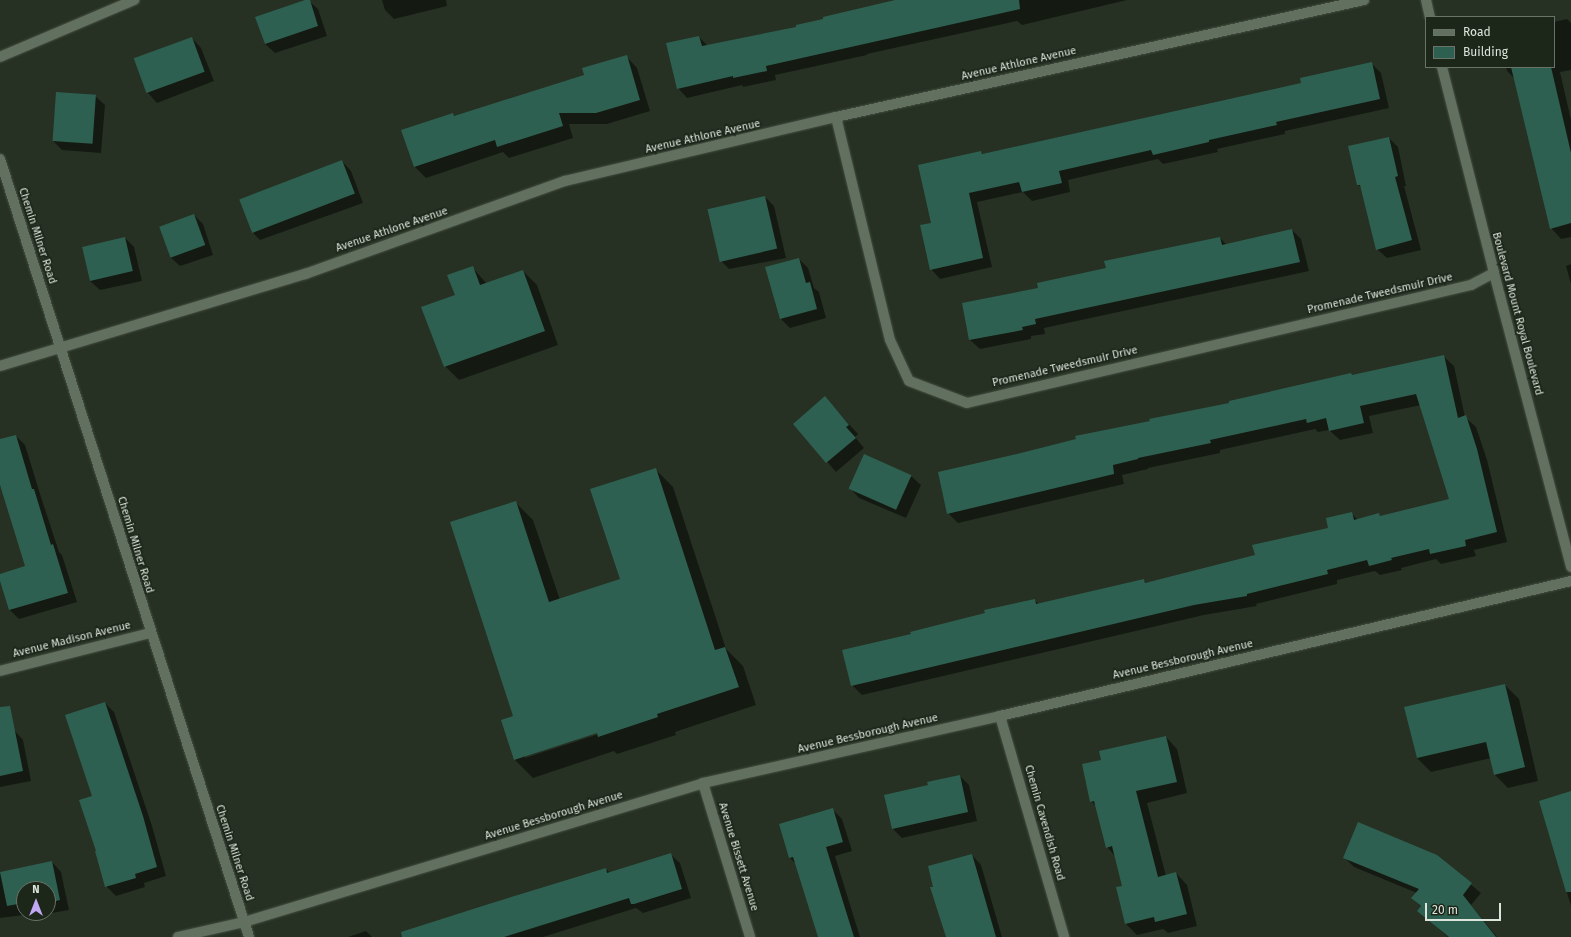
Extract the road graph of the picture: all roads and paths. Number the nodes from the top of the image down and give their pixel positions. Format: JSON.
{"nodes":[{"id":1,"x":134,"y":0,"type":"edge"},
{"id":2,"x":1364,"y":0,"type":"edge"},
{"id":3,"x":1426,"y":0,"type":"edge"},
{"id":4,"x":1430,"y":16,"type":"edge"},
{"id":5,"x":0,"y":57,"type":"edge"},
{"id":6,"x":1442,"y":68,"type":"edge"},
{"id":7,"x":836,"y":117,"type":"junction"},
{"id":8,"x":0,"y":160,"type":"edge"},
{"id":9,"x":1494,"y":273,"type":"junction"},
{"id":10,"x":61,"y":348,"type":"junction"},
{"id":11,"x":0,"y":366,"type":"edge"},
{"id":12,"x":1571,"y":567,"type":"edge"},
{"id":13,"x":1571,"y":580,"type":"edge"},
{"id":14,"x":150,"y":633,"type":"junction"},
{"id":15,"x":0,"y":671,"type":"edge"},
{"id":16,"x":1000,"y":716,"type":"junction"},
{"id":17,"x":703,"y":783,"type":"junction"},
{"id":18,"x":244,"y":922,"type":"junction"},
{"id":19,"x":178,"y":937,"type":"edge"},
{"id":20,"x":249,"y":937,"type":"edge"},
{"id":21,"x":750,"y":937,"type":"edge"},
{"id":22,"x":1064,"y":937,"type":"edge"}],
"edges":[{"from":1,"to":5,"type":"street"},
{"from":2,"to":7,"type":"street","name":"Avenue Athlone Avenue"},
{"from":3,"to":4,"type":"street"},
{"from":6,"to":9,"type":"street","name":"Boulevard Mount Royal Boulevard"},
{"from":7,"to":9,"type":"street","name":"Promenade Tweedsmuir Drive"},
{"from":7,"to":10,"type":"street","name":"Avenue Athlone Avenue"},
{"from":8,"to":10,"type":"street","name":"Chemin Milner Road"},
{"from":9,"to":12,"type":"street","name":"Boulevard Mount Royal Boulevard"},
{"from":10,"to":11,"type":"street","name":"Avenue Athlone Avenue"},
{"from":10,"to":14,"type":"street","name":"Chemin Milner Road"},
{"from":13,"to":16,"type":"street","name":"Avenue Bessborough Avenue"},
{"from":14,"to":15,"type":"street","name":"Avenue Madison Avenue"},
{"from":14,"to":18,"type":"street","name":"Chemin Milner Road"},
{"from":16,"to":17,"type":"street","name":"Avenue Bessborough Avenue"},
{"from":16,"to":22,"type":"street","name":"Chemin Cavendish Road"},
{"from":17,"to":18,"type":"street","name":"Avenue Bessborough Avenue"},
{"from":17,"to":21,"type":"street","name":"Avenue Bissett Avenue"},
{"from":18,"to":19,"type":"street","name":"Avenue Bessborough Avenue"},
{"from":18,"to":20,"type":"street","name":"Chemin Milner Road"}]}
